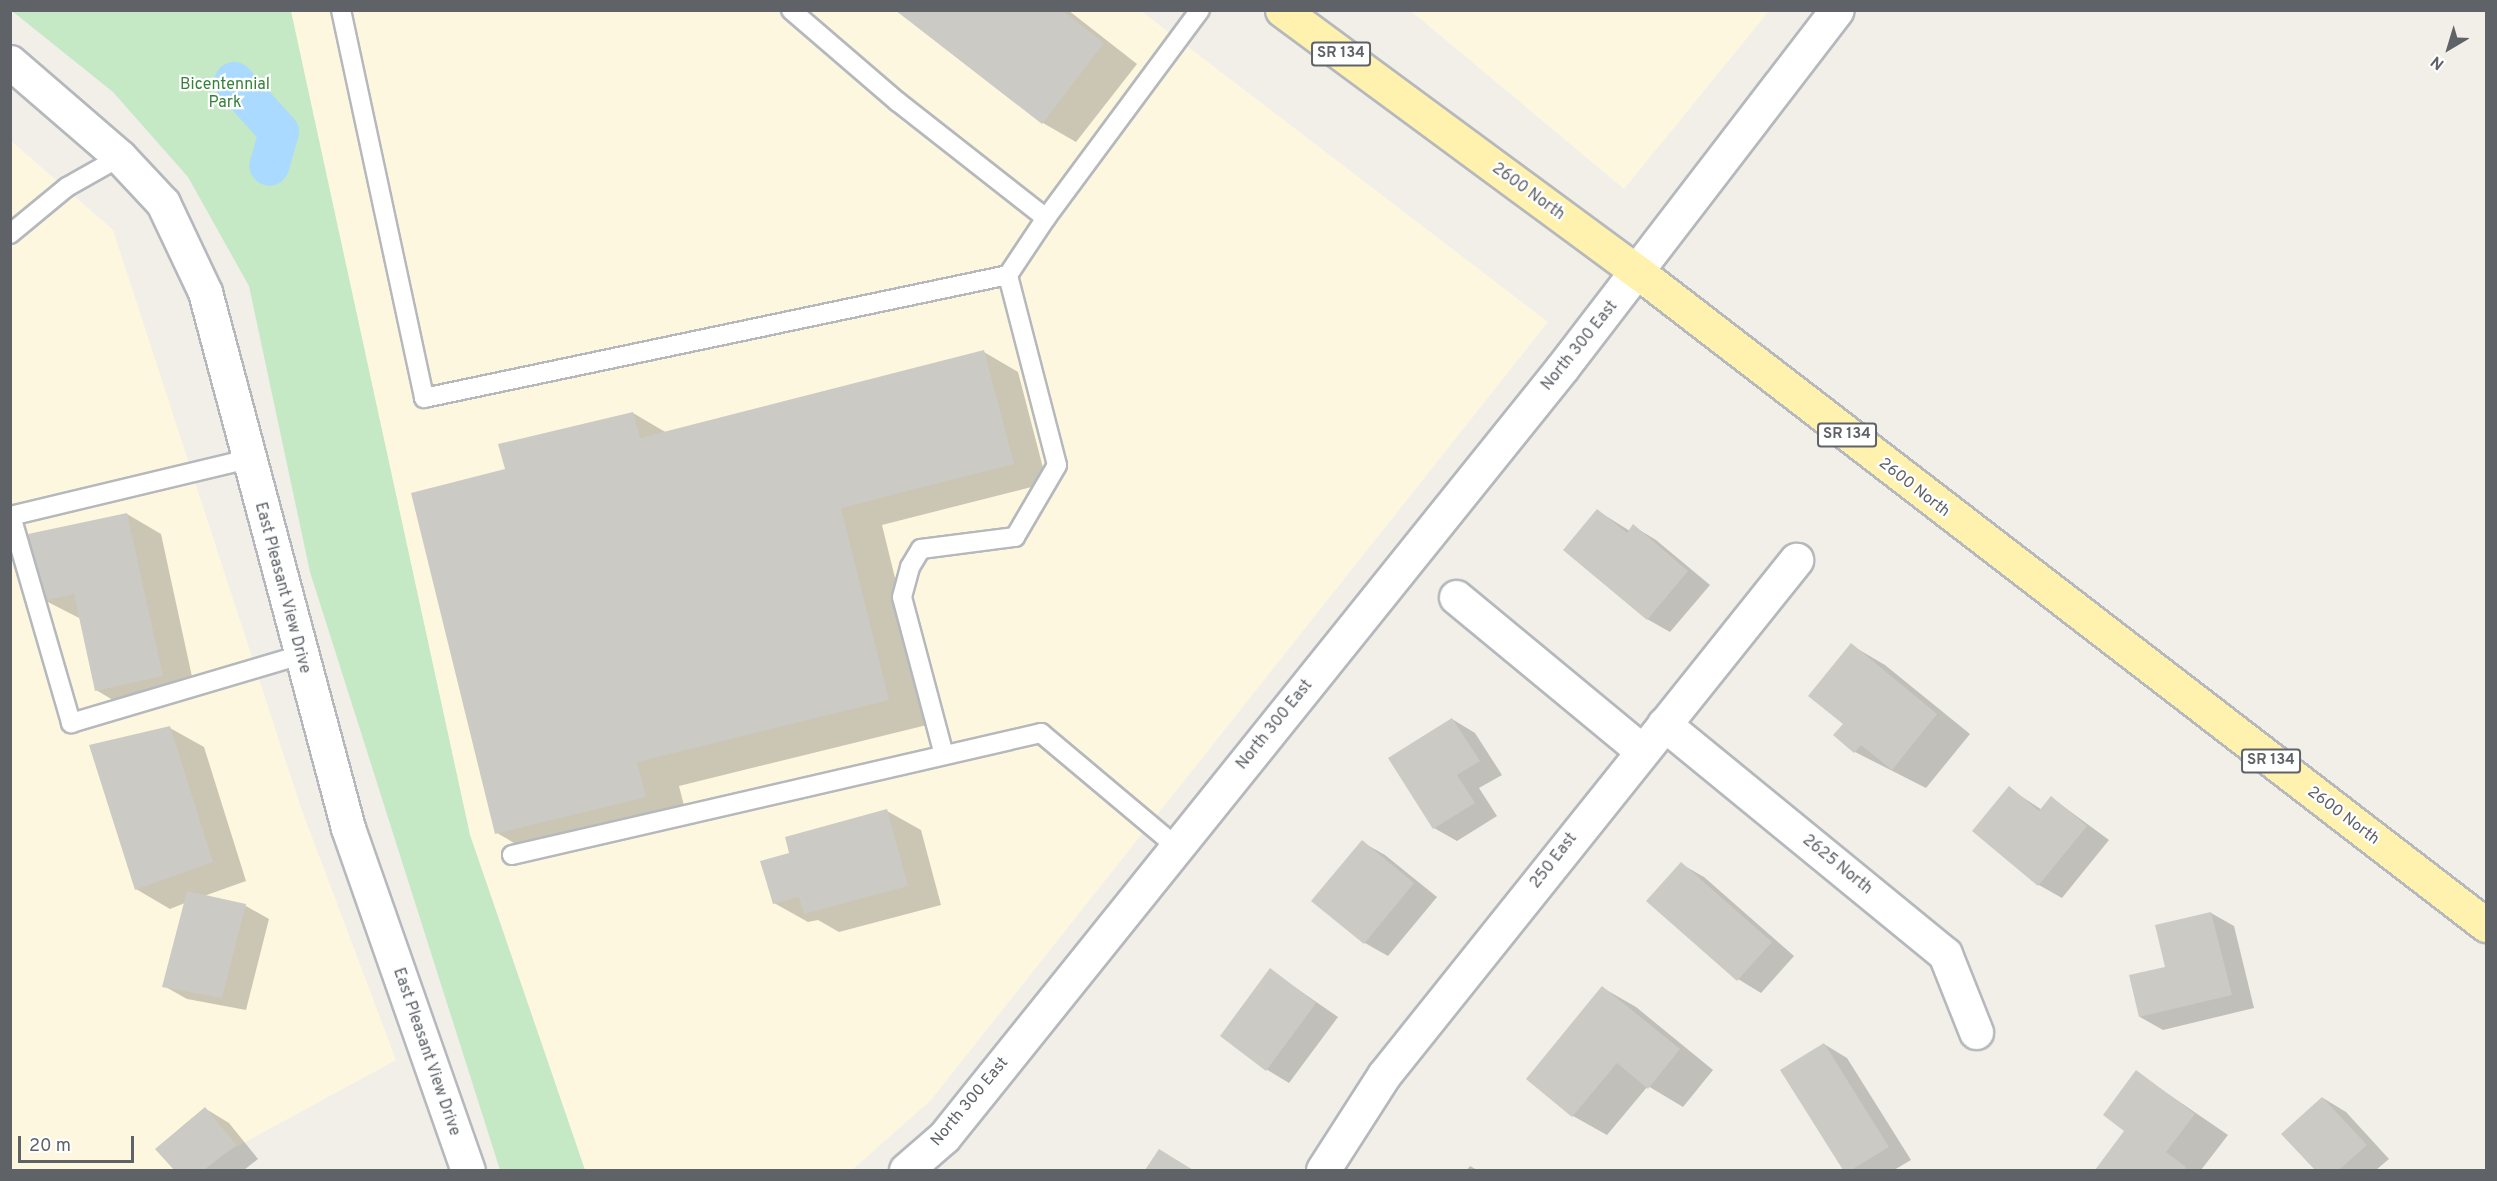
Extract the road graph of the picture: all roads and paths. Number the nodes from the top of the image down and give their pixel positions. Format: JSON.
{"nodes":[{"id":1,"x":342,"y":10,"type":"edge"},
{"id":2,"x":791,"y":10,"type":"edge"},
{"id":3,"x":1200,"y":10,"type":"edge"},
{"id":4,"x":1282,"y":10,"type":"edge"},
{"id":5,"x":1837,"y":10,"type":"edge"},
{"id":6,"x":10,"y":62,"type":"edge"},
{"id":7,"x":120,"y":157,"type":"junction"},
{"id":8,"x":1046,"y":218,"type":"junction"},
{"id":9,"x":10,"y":234,"type":"edge"},
{"id":10,"x":1639,"y":273,"type":"junction"},
{"id":11,"x":1008,"y":275,"type":"junction"},
{"id":12,"x":248,"y":459,"type":"junction"},
{"id":13,"x":1796,"y":560,"type":"dead end"},
{"id":14,"x":1456,"y":597,"type":"dead end"},
{"id":15,"x":300,"y":655,"type":"junction"},
{"id":16,"x":1664,"y":724,"type":"junction"},
{"id":17,"x":1642,"y":751,"type":"junction"},
{"id":18,"x":944,"y":755,"type":"junction"},
{"id":19,"x":1177,"y":848,"type":"junction"},
{"id":20,"x":512,"y":855,"type":"dead end"},
{"id":21,"x":2487,"y":925,"type":"edge"},
{"id":22,"x":1976,"y":1032,"type":"dead end"},
{"id":23,"x":468,"y":1170,"type":"edge"},
{"id":24,"x":906,"y":1170,"type":"edge"},
{"id":25,"x":1323,"y":1170,"type":"edge"}],
"edges":[{"from":1,"to":11,"type":"lane"},
{"from":2,"to":8,"type":"lane"},
{"from":3,"to":8,"type":"lane"},
{"from":4,"to":10,"type":"main road","name":"2600 North","number":"SR 134"},
{"from":5,"to":10,"type":"street","name":"North 300 East"},
{"from":6,"to":7,"type":"street","name":"East Pleasant View Drive"},
{"from":7,"to":9,"type":"lane"},
{"from":7,"to":12,"type":"street","name":"East Pleasant View Drive"},
{"from":8,"to":11,"type":"lane"},
{"from":10,"to":19,"type":"street","name":"North 300 East"},
{"from":10,"to":21,"type":"main road","name":"2600 North","number":"SR 134"},
{"from":11,"to":18,"type":"lane"},
{"from":12,"to":15,"type":"street","name":"East Pleasant View Drive"},
{"from":12,"to":15,"type":"lane"},
{"from":13,"to":16,"type":"street","name":"250 East"},
{"from":14,"to":17,"type":"street"},
{"from":15,"to":23,"type":"street","name":"East Pleasant View Drive"},
{"from":16,"to":17,"type":"street","name":"250 East"},
{"from":16,"to":22,"type":"street","name":"2625 North"},
{"from":17,"to":25,"type":"street","name":"250 East"},
{"from":18,"to":19,"type":"lane"},
{"from":18,"to":20,"type":"lane"},
{"from":19,"to":24,"type":"street","name":"North 300 East"}]}
